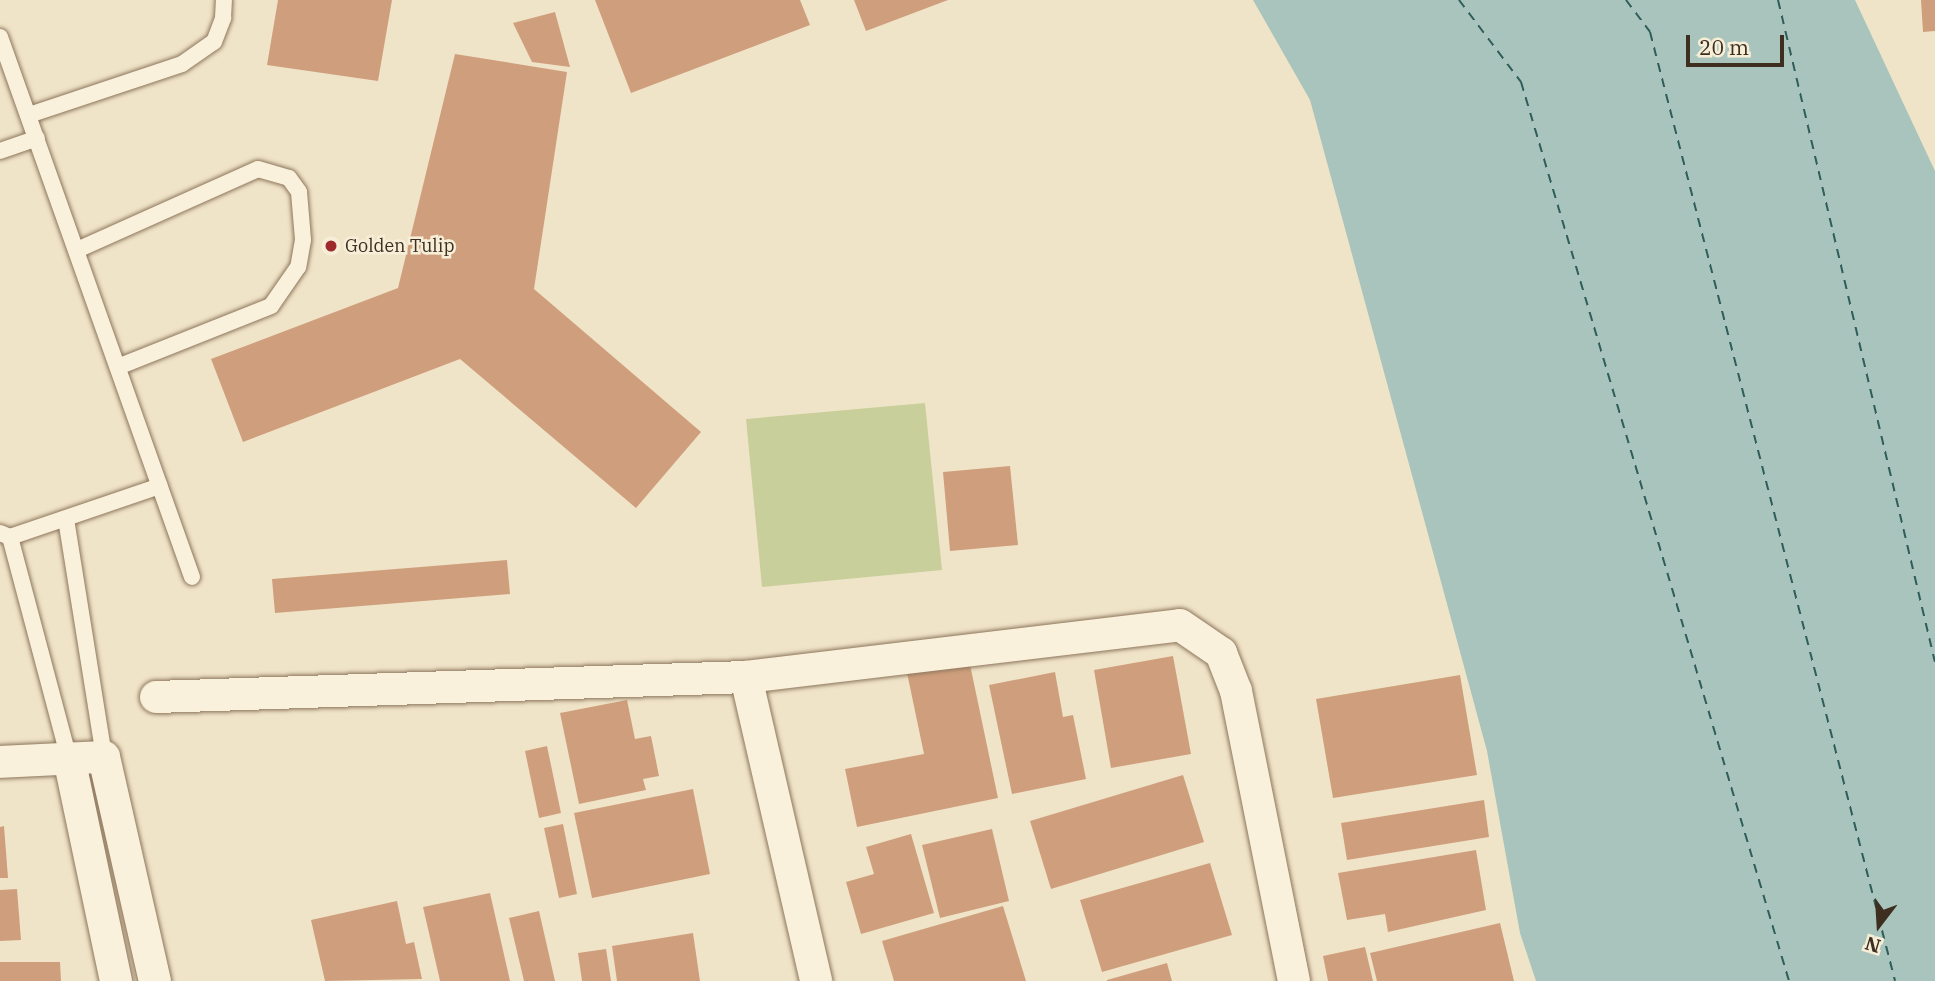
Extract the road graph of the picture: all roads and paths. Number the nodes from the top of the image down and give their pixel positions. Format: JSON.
{"nodes":[{"id":1,"x":224,"y":0,"type":"edge"},
{"id":2,"x":0,"y":37,"type":"edge"},
{"id":3,"x":29,"y":115,"type":"junction"},
{"id":4,"x":37,"y":138,"type":"junction"},
{"id":5,"x":0,"y":151,"type":"edge"},
{"id":6,"x":77,"y":250,"type":"junction"},
{"id":7,"x":118,"y":367,"type":"junction"},
{"id":8,"x":160,"y":486,"type":"junction"},
{"id":9,"x":66,"y":519,"type":"junction"},
{"id":10,"x":5,"y":535,"type":"edge"},
{"id":11,"x":192,"y":576,"type":"dead end"},
{"id":12,"x":746,"y":677,"type":"junction"},
{"id":13,"x":156,"y":697,"type":"dead end"},
{"id":14,"x":104,"y":757,"type":"junction"},
{"id":15,"x":69,"y":758,"type":"junction"},
{"id":16,"x":0,"y":762,"type":"edge"},
{"id":17,"x":116,"y":981,"type":"edge"},
{"id":18,"x":156,"y":981,"type":"edge"},
{"id":19,"x":816,"y":981,"type":"edge"},
{"id":20,"x":1294,"y":981,"type":"edge"}],
"edges":[{"from":1,"to":3,"type":"lane"},
{"from":2,"to":3,"type":"lane"},
{"from":3,"to":4,"type":"lane"},
{"from":4,"to":5,"type":"lane"},
{"from":4,"to":6,"type":"lane"},
{"from":6,"to":7,"type":"lane"},
{"from":6,"to":7,"type":"lane"},
{"from":7,"to":8,"type":"lane"},
{"from":8,"to":9,"type":"lane"},
{"from":8,"to":11,"type":"lane"},
{"from":9,"to":10,"type":"lane"},
{"from":9,"to":14,"type":"lane"},
{"from":10,"to":15,"type":"lane"},
{"from":12,"to":13,"type":"street"},
{"from":12,"to":19,"type":"street"},
{"from":12,"to":20,"type":"street"},
{"from":14,"to":15,"type":"street"},
{"from":14,"to":18,"type":"street"},
{"from":15,"to":16,"type":"street"},
{"from":15,"to":17,"type":"street"}]}
